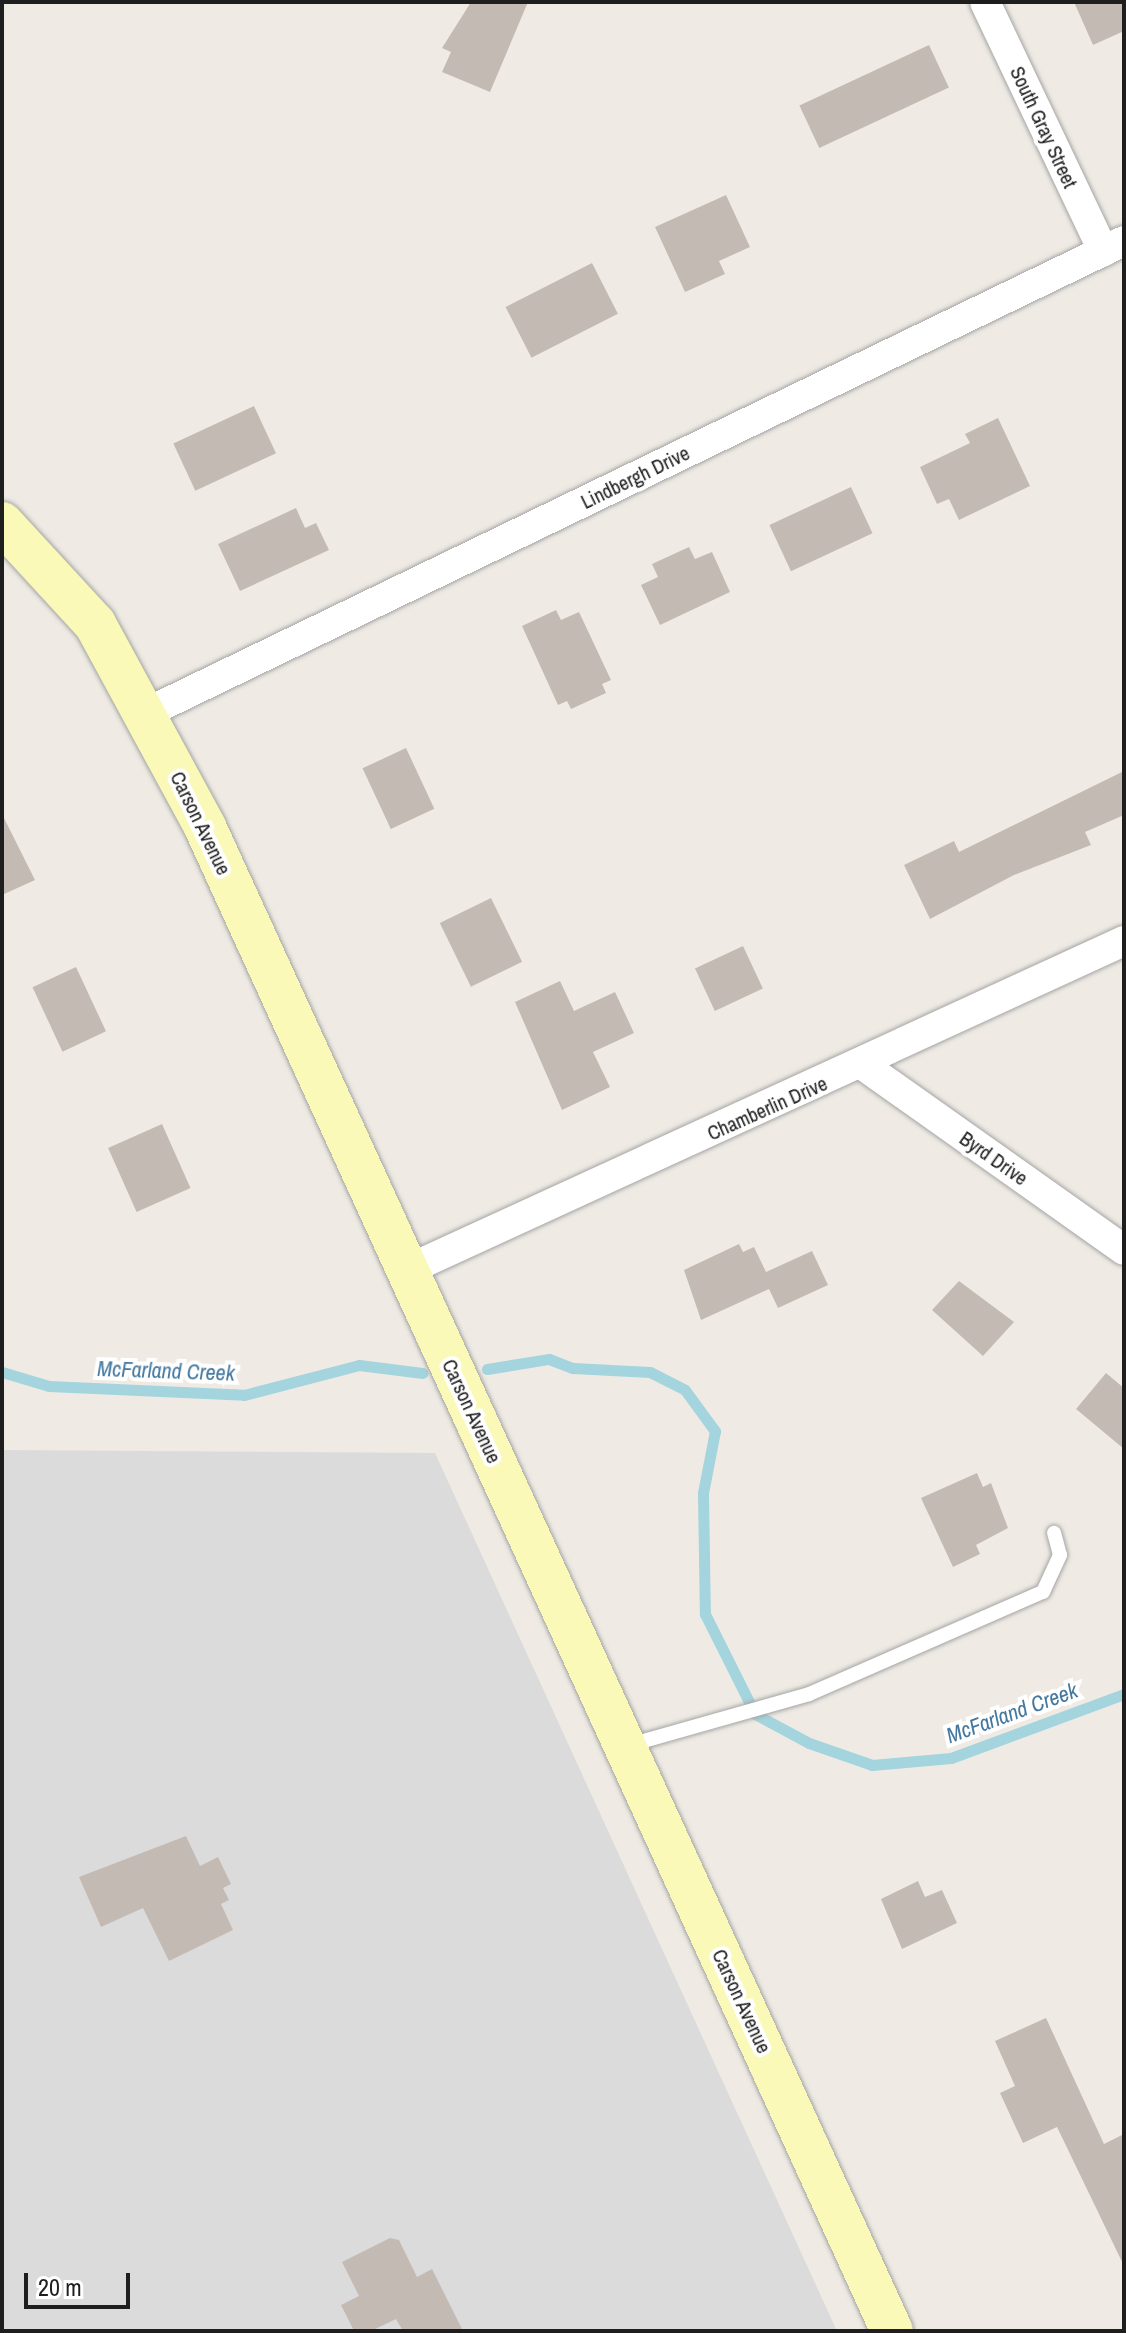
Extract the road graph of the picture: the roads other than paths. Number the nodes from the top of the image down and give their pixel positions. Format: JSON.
{"nodes":[{"id":1,"x":985,"y":2,"type":"edge"},
{"id":2,"x":1113,"y":246,"type":"edge"},
{"id":3,"x":2,"y":523,"type":"edge"},
{"id":4,"x":146,"y":713,"type":"junction"},
{"id":5,"x":1124,"y":941,"type":"edge"},
{"id":6,"x":863,"y":1065,"type":"junction"},
{"id":7,"x":1124,"y":1250,"type":"edge"},
{"id":8,"x":407,"y":1270,"type":"junction"},
{"id":9,"x":1054,"y":1533,"type":"dead end"},
{"id":10,"x":625,"y":1746,"type":"junction"},
{"id":11,"x":892,"y":2331,"type":"edge"}],
"edges":[{"from":1,"to":2,"type":"street","name":"South Gray Street"},
{"from":2,"to":4,"type":"street","name":"Lindbergh Drive"},
{"from":3,"to":4,"type":"main road","name":"Carson Avenue"},
{"from":4,"to":8,"type":"main road","name":"Carson Avenue"},
{"from":5,"to":6,"type":"street","name":"Chamberlin Drive"},
{"from":6,"to":7,"type":"street","name":"Byrd Drive"},
{"from":6,"to":8,"type":"street","name":"Chamberlin Drive"},
{"from":8,"to":10,"type":"main road","name":"Carson Avenue"},
{"from":9,"to":10,"type":"lane"},
{"from":10,"to":11,"type":"main road","name":"Carson Avenue"}]}
